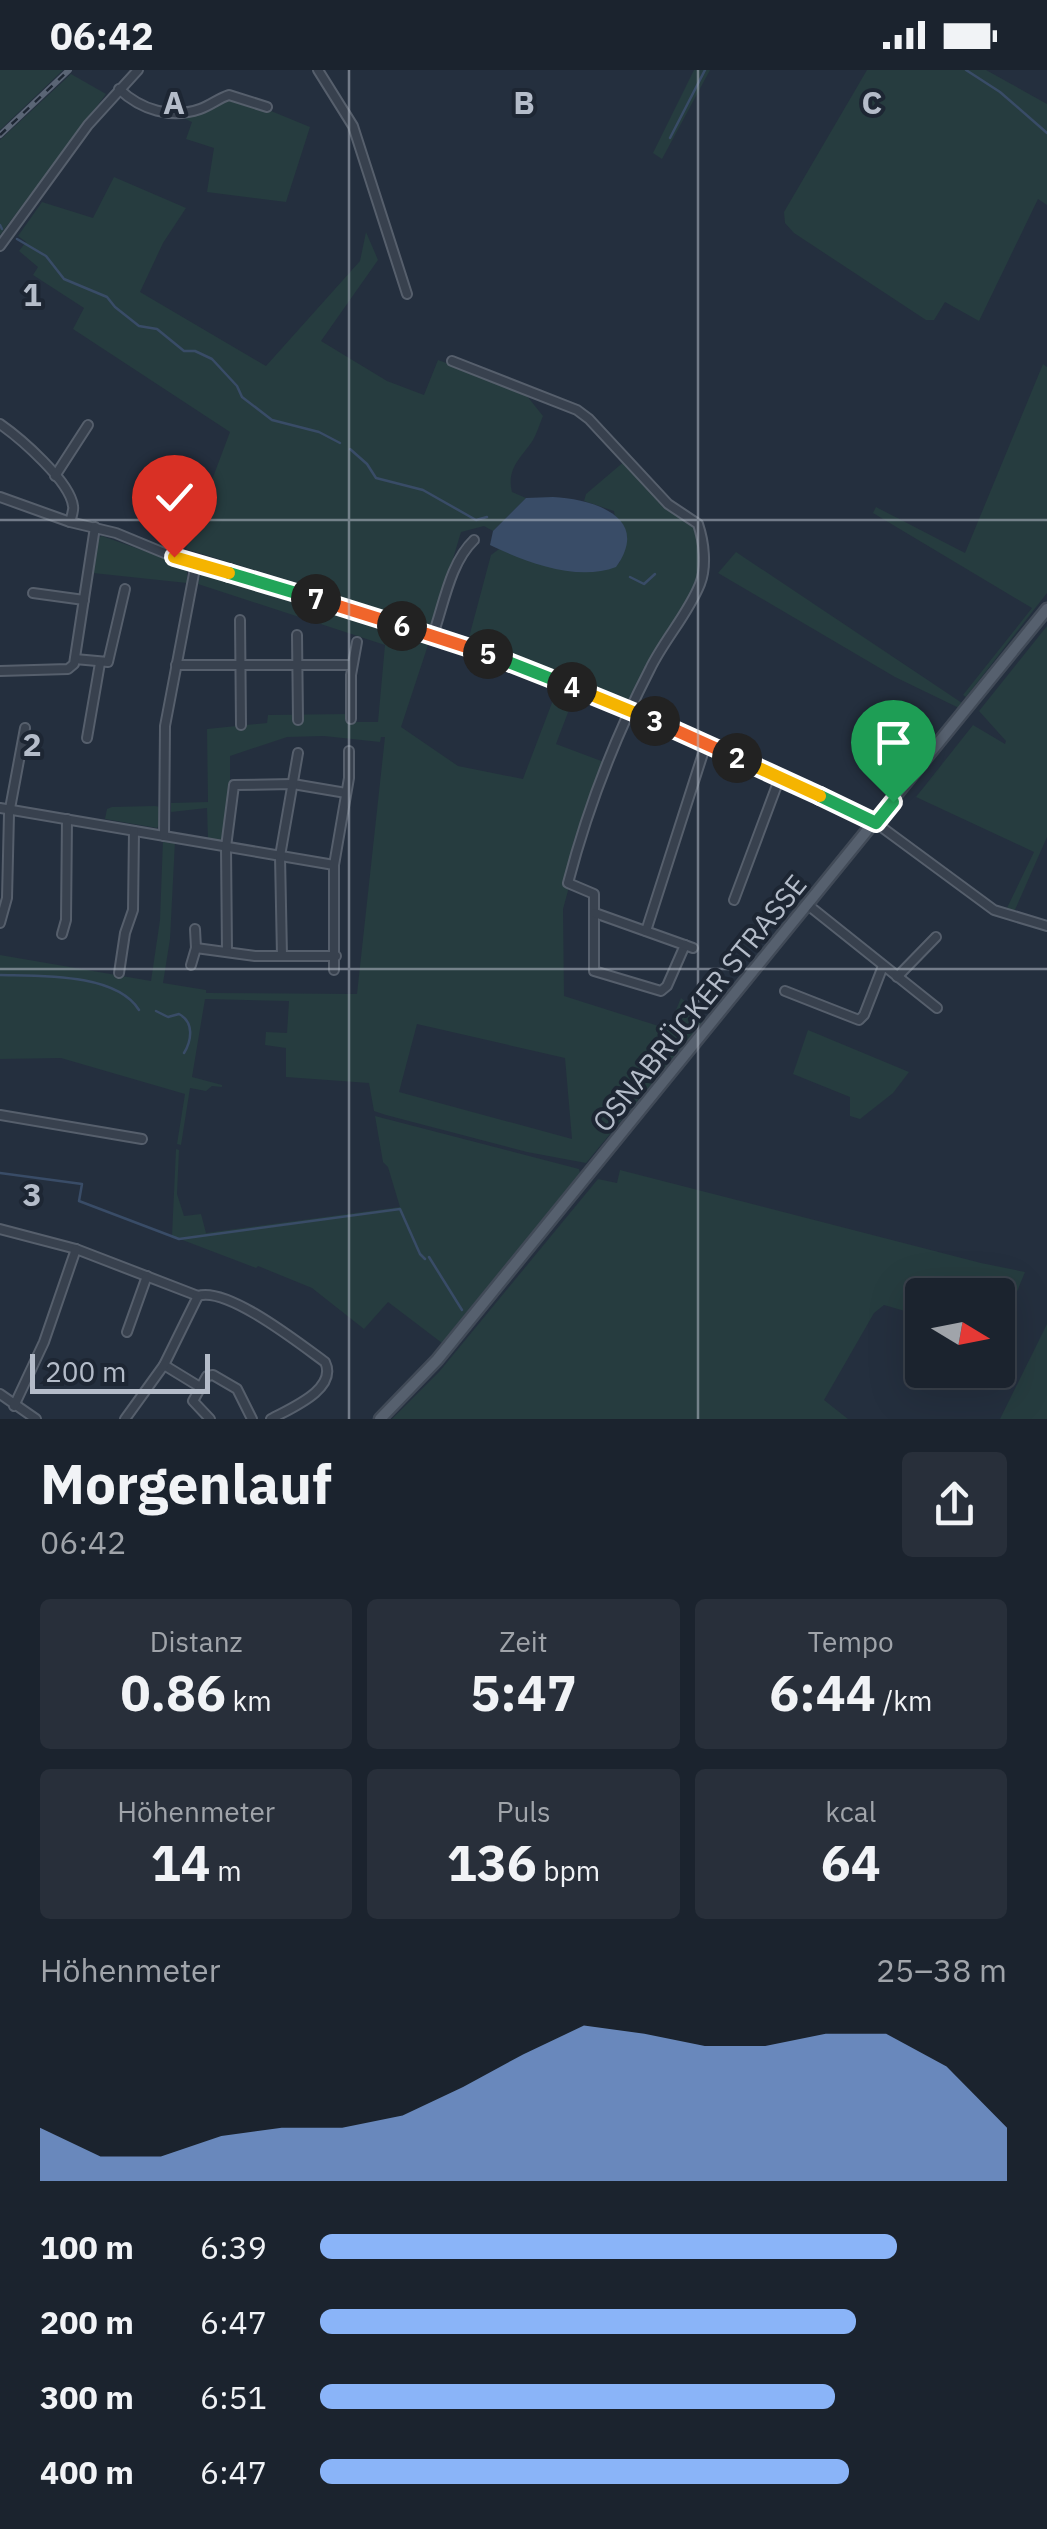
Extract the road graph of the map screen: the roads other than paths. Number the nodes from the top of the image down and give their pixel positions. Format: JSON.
{"nodes":[{"id":1,"x":138,"y":70,"type":"edge"},
{"id":2,"x":318,"y":70,"type":"edge"},
{"id":3,"x":119,"y":89,"type":"junction"},
{"id":4,"x":266,"y":107,"type":"dead end"},
{"id":5,"x":0,"y":246,"type":"edge"},
{"id":6,"x":407,"y":294,"type":"dead end"},
{"id":7,"x":452,"y":362,"type":"dead end"},
{"id":8,"x":0,"y":424,"type":"edge"},
{"id":9,"x":88,"y":425,"type":"dead end"},
{"id":10,"x":55,"y":476,"type":"junction"},
{"id":11,"x":0,"y":496,"type":"edge"},
{"id":12,"x":70,"y":522,"type":"junction"},
{"id":13,"x":95,"y":528,"type":"junction"},
{"id":14,"x":474,"y":540,"type":"dead end"},
{"id":15,"x":196,"y":563,"type":"junction"},
{"id":16,"x":124,"y":590,"type":"dead end"},
{"id":17,"x":33,"y":593,"type":"dead end"},
{"id":18,"x":84,"y":600,"type":"junction"},
{"id":19,"x":1047,"y":609,"type":"edge"},
{"id":20,"x":240,"y":620,"type":"dead end"},
{"id":21,"x":297,"y":635,"type":"dead end"},
{"id":22,"x":434,"y":635,"type":"junction"},
{"id":23,"x":357,"y":642,"type":"dead end"},
{"id":24,"x":74,"y":663,"type":"junction"},
{"id":25,"x":100,"y":663,"type":"junction"},
{"id":26,"x":176,"y":665,"type":"junction"},
{"id":27,"x":297,"y":665,"type":"junction"},
{"id":28,"x":352,"y":665,"type":"junction"},
{"id":29,"x":241,"y":666,"type":"junction"},
{"id":30,"x":0,"y":671,"type":"edge"},
{"id":31,"x":629,"y":709,"type":"junction"},
{"id":32,"x":351,"y":719,"type":"dead end"},
{"id":33,"x":298,"y":720,"type":"dead end"},
{"id":34,"x":241,"y":725,"type":"dead end"},
{"id":35,"x":25,"y":728,"type":"dead end"},
{"id":36,"x":88,"y":738,"type":"dead end"},
{"id":37,"x":706,"y":744,"type":"junction"},
{"id":38,"x":349,"y":751,"type":"dead end"},
{"id":39,"x":298,"y":753,"type":"dead end"},
{"id":40,"x":780,"y":777,"type":"junction"},
{"id":41,"x":293,"y":784,"type":"junction"},
{"id":42,"x":346,"y":792,"type":"junction"},
{"id":43,"x":5,"y":809,"type":"edge"},
{"id":44,"x":67,"y":819,"type":"junction"},
{"id":45,"x":876,"y":823,"type":"junction"},
{"id":46,"x":134,"y":831,"type":"junction"},
{"id":47,"x":164,"y":836,"type":"junction"},
{"id":48,"x":226,"y":847,"type":"junction"},
{"id":49,"x":280,"y":856,"type":"junction"},
{"id":50,"x":334,"y":864,"type":"junction"},
{"id":51,"x":734,"y":900,"type":"dead end"},
{"id":52,"x":808,"y":905,"type":"junction"},
{"id":53,"x":595,"y":914,"type":"junction"},
{"id":54,"x":0,"y":923,"type":"edge"},
{"id":55,"x":1047,"y":926,"type":"edge"},
{"id":56,"x":195,"y":929,"type":"dead end"},
{"id":57,"x":646,"y":932,"type":"junction"},
{"id":58,"x":62,"y":934,"type":"dead end"},
{"id":59,"x":936,"y":937,"type":"dead end"},
{"id":60,"x":196,"y":948,"type":"junction"},
{"id":61,"x":227,"y":952,"type":"junction"},
{"id":62,"x":282,"y":956,"type":"junction"},
{"id":63,"x":336,"y":956,"type":"junction"},
{"id":64,"x":191,"y":965,"type":"dead end"},
{"id":65,"x":883,"y":966,"type":"junction"},
{"id":66,"x":334,"y":970,"type":"dead end"},
{"id":67,"x":119,"y":973,"type":"dead end"},
{"id":68,"x":896,"y":977,"type":"junction"},
{"id":69,"x":785,"y":990,"type":"dead end"},
{"id":70,"x":937,"y":1008,"type":"dead end"},
{"id":71,"x":0,"y":1115,"type":"edge"},
{"id":72,"x":142,"y":1139,"type":"dead end"},
{"id":73,"x":0,"y":1229,"type":"edge"},
{"id":74,"x":76,"y":1250,"type":"junction"},
{"id":75,"x":147,"y":1276,"type":"junction"},
{"id":76,"x":198,"y":1296,"type":"junction"},
{"id":77,"x":126,"y":1332,"type":"dead end"},
{"id":78,"x":164,"y":1365,"type":"junction"},
{"id":79,"x":200,"y":1387,"type":"junction"},
{"id":80,"x":0,"y":1394,"type":"edge"},
{"id":81,"x":14,"y":1406,"type":"junction"},
{"id":82,"x":36,"y":1419,"type":"edge"},
{"id":83,"x":125,"y":1419,"type":"edge"},
{"id":84,"x":210,"y":1419,"type":"edge"},
{"id":85,"x":252,"y":1419,"type":"edge"},
{"id":86,"x":271,"y":1419,"type":"edge"},
{"id":87,"x":380,"y":1419,"type":"edge"}],
"edges":[{"from":1,"to":3,"type":"street"},
{"from":2,"to":6,"type":"street"},
{"from":3,"to":4,"type":"street"},
{"from":3,"to":5,"type":"street"},
{"from":7,"to":31,"type":"street"},
{"from":8,"to":10,"type":"street"},
{"from":9,"to":10,"type":"street"},
{"from":10,"to":12,"type":"street"},
{"from":11,"to":12,"type":"street"},
{"from":12,"to":13,"type":"street"},
{"from":13,"to":15,"type":"street"},
{"from":13,"to":18,"type":"street"},
{"from":14,"to":22,"type":"street"},
{"from":15,"to":22,"type":"street"},
{"from":15,"to":26,"type":"street"},
{"from":16,"to":25,"type":"street"},
{"from":17,"to":18,"type":"street"},
{"from":18,"to":24,"type":"street"},
{"from":19,"to":45,"type":"main road","name":"OSNABRÜCKER STRASSE"},
{"from":20,"to":29,"type":"street"},
{"from":21,"to":27,"type":"street"},
{"from":22,"to":31,"type":"street"},
{"from":23,"to":28,"type":"street"},
{"from":24,"to":25,"type":"street"},
{"from":24,"to":30,"type":"street"},
{"from":25,"to":36,"type":"street"},
{"from":26,"to":29,"type":"street"},
{"from":26,"to":47,"type":"street"},
{"from":27,"to":28,"type":"street"},
{"from":27,"to":29,"type":"street"},
{"from":27,"to":33,"type":"street"},
{"from":28,"to":32,"type":"street"},
{"from":29,"to":34,"type":"street"},
{"from":31,"to":37,"type":"street"},
{"from":31,"to":53,"type":"street"},
{"from":35,"to":43,"type":"street"},
{"from":37,"to":40,"type":"street"},
{"from":37,"to":57,"type":"street"},
{"from":38,"to":42,"type":"street"},
{"from":39,"to":41,"type":"street"},
{"from":40,"to":45,"type":"street"},
{"from":40,"to":51,"type":"street"},
{"from":41,"to":42,"type":"street"},
{"from":41,"to":48,"type":"street"},
{"from":41,"to":49,"type":"street"},
{"from":42,"to":50,"type":"street"},
{"from":43,"to":44,"type":"street"},
{"from":43,"to":54,"type":"street"},
{"from":44,"to":46,"type":"street"},
{"from":44,"to":58,"type":"street"},
{"from":45,"to":52,"type":"main road","name":"OSNABRÜCKER STRASSE"},
{"from":45,"to":55,"type":"street"},
{"from":46,"to":47,"type":"street"},
{"from":46,"to":67,"type":"street"},
{"from":47,"to":48,"type":"street"},
{"from":48,"to":49,"type":"street"},
{"from":48,"to":61,"type":"street"},
{"from":49,"to":50,"type":"street"},
{"from":49,"to":62,"type":"street"},
{"from":50,"to":63,"type":"street"},
{"from":52,"to":65,"type":"street"},
{"from":52,"to":87,"type":"main road","name":"OSNABRÜCKER STRASSE"},
{"from":53,"to":57,"type":"street"},
{"from":53,"to":57,"type":"street"},
{"from":56,"to":60,"type":"street"},
{"from":59,"to":68,"type":"street"},
{"from":60,"to":61,"type":"street"},
{"from":60,"to":64,"type":"street"},
{"from":61,"to":62,"type":"street"},
{"from":62,"to":63,"type":"street"},
{"from":63,"to":66,"type":"street"},
{"from":65,"to":68,"type":"street"},
{"from":65,"to":69,"type":"street"},
{"from":68,"to":70,"type":"street"},
{"from":71,"to":72,"type":"street"},
{"from":73,"to":74,"type":"street"},
{"from":74,"to":75,"type":"street"},
{"from":74,"to":81,"type":"street"},
{"from":75,"to":76,"type":"street"},
{"from":75,"to":77,"type":"street"},
{"from":76,"to":78,"type":"street"},
{"from":76,"to":86,"type":"street"},
{"from":78,"to":79,"type":"street"},
{"from":78,"to":83,"type":"street"},
{"from":79,"to":84,"type":"street"},
{"from":79,"to":85,"type":"street"},
{"from":80,"to":81,"type":"street"},
{"from":81,"to":82,"type":"street"}]}
